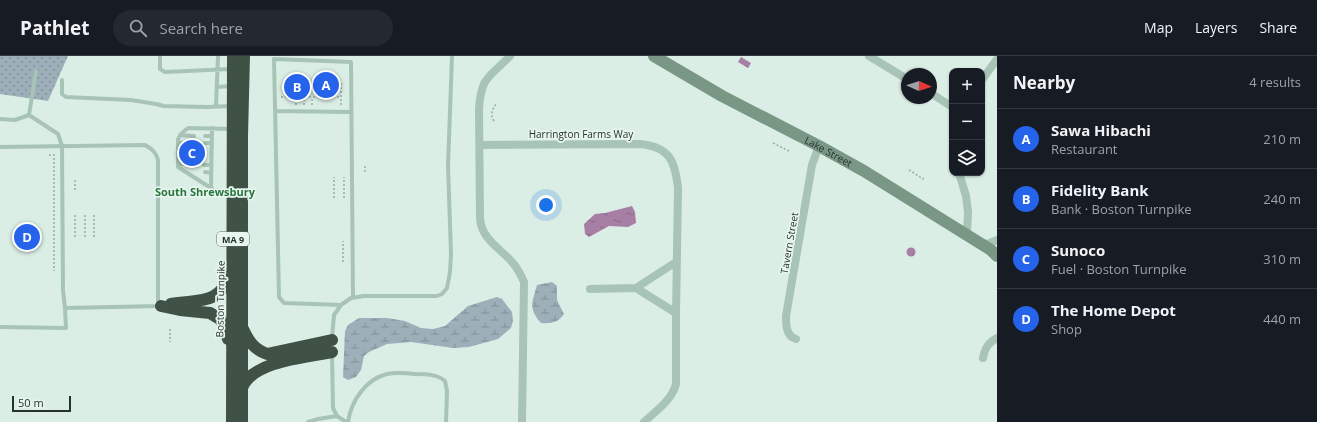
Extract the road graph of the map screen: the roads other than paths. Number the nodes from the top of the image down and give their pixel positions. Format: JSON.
{"nodes":[{"id":1,"x":160,"y":56,"type":"edge"},
{"id":2,"x":218,"y":56,"type":"edge"},
{"id":3,"x":233,"y":56,"type":"edge"},
{"id":4,"x":244,"y":56,"type":"edge"},
{"id":5,"x":452,"y":56,"type":"edge"},
{"id":6,"x":510,"y":56,"type":"edge"},
{"id":7,"x":654,"y":56,"type":"edge"},
{"id":8,"x":869,"y":56,"type":"edge"},
{"id":9,"x":882,"y":59,"type":"edge"},
{"id":10,"x":997,"y":59,"type":"edge"},
{"id":11,"x":233,"y":69,"type":"junction"},
{"id":12,"x":218,"y":70,"type":"junction"},
{"id":13,"x":36,"y":71,"type":"dead end"},
{"id":14,"x":901,"y":74,"type":"edge"},
{"id":15,"x":985,"y":76,"type":"edge"},
{"id":16,"x":62,"y":80,"type":"dead end"},
{"id":17,"x":233,"y":86,"type":"junction"},
{"id":18,"x":217,"y":87,"type":"junction"},
{"id":19,"x":937,"y":98,"type":"edge"},
{"id":20,"x":949,"y":105,"type":"edge"},
{"id":21,"x":216,"y":106,"type":"junction"},
{"id":22,"x":233,"y":106,"type":"junction"},
{"id":23,"x":275,"y":111,"type":"junction"},
{"id":24,"x":351,"y":112,"type":"junction"},
{"id":25,"x":29,"y":115,"type":"junction"},
{"id":26,"x":0,"y":120,"type":"edge"},
{"id":27,"x":212,"y":128,"type":"junction"},
{"id":28,"x":233,"y":129,"type":"junction"},
{"id":29,"x":180,"y":135,"type":"junction"},
{"id":30,"x":194,"y":136,"type":"dead end"},
{"id":31,"x":205,"y":136,"type":"dead end"},
{"id":32,"x":212,"y":136,"type":"junction"},
{"id":33,"x":178,"y":143,"type":"junction"},
{"id":34,"x":194,"y":143,"type":"dead end"},
{"id":35,"x":205,"y":143,"type":"dead end"},
{"id":36,"x":212,"y":143,"type":"junction"},
{"id":37,"x":480,"y":145,"type":"junction"},
{"id":38,"x":62,"y":146,"type":"junction"},
{"id":39,"x":819,"y":146,"type":"junction"},
{"id":40,"x":0,"y":147,"type":"edge"},
{"id":41,"x":178,"y":164,"type":"junction"},
{"id":42,"x":194,"y":164,"type":"dead end"},
{"id":43,"x":204,"y":164,"type":"dead end"},
{"id":44,"x":212,"y":165,"type":"junction"},
{"id":45,"x":186,"y":172,"type":"junction"},
{"id":46,"x":194,"y":172,"type":"dead end"},
{"id":47,"x":205,"y":172,"type":"dead end"},
{"id":48,"x":211,"y":173,"type":"junction"},
{"id":49,"x":960,"y":176,"type":"edge"},
{"id":50,"x":211,"y":188,"type":"junction"},
{"id":51,"x":233,"y":192,"type":"junction"},
{"id":52,"x":997,"y":240,"type":"edge"},
{"id":53,"x":974,"y":241,"type":"junction"},
{"id":54,"x":997,"y":256,"type":"edge"},
{"id":55,"x":676,"y":262,"type":"junction"},
{"id":56,"x":233,"y":269,"type":"junction"},
{"id":57,"x":636,"y":288,"type":"junction"},
{"id":58,"x":590,"y":289,"type":"dead end"},
{"id":59,"x":354,"y":297,"type":"junction"},
{"id":60,"x":342,"y":305,"type":"junction"},
{"id":61,"x":159,"y":306,"type":"junction"},
{"id":62,"x":65,"y":308,"type":"junction"},
{"id":63,"x":676,"y":314,"type":"junction"},
{"id":64,"x":0,"y":327,"type":"edge"},
{"id":65,"x":242,"y":327,"type":"junction"},
{"id":66,"x":997,"y":338,"type":"edge"},
{"id":67,"x":796,"y":339,"type":"dead end"},
{"id":68,"x":332,"y":346,"type":"junction"},
{"id":69,"x":231,"y":348,"type":"junction"},
{"id":70,"x":983,"y":358,"type":"dead end"},
{"id":71,"x":242,"y":388,"type":"junction"},
{"id":72,"x":337,"y":416,"type":"junction"},
{"id":73,"x":232,"y":422,"type":"edge"},
{"id":74,"x":242,"y":422,"type":"edge"},
{"id":75,"x":308,"y":422,"type":"edge"},
{"id":76,"x":347,"y":422,"type":"edge"},
{"id":77,"x":446,"y":422,"type":"edge"},
{"id":78,"x":522,"y":422,"type":"edge"},
{"id":79,"x":644,"y":422,"type":"edge"}],
"edges":[{"from":1,"to":12,"type":"lane"},
{"from":2,"to":12,"type":"lane"},
{"from":3,"to":11,"type":"highway","name":"Boston Turnpike","number":"MA 9"},
{"from":4,"to":65,"type":"highway","number":"MA 9"},
{"from":5,"to":59,"type":"lane"},
{"from":6,"to":37,"type":"street"},
{"from":7,"to":39,"type":"street","name":"Lake Street"},
{"from":8,"to":9,"type":"street"},
{"from":9,"to":14,"type":"street"},
{"from":10,"to":15,"type":"street"},
{"from":11,"to":12,"type":"lane"},
{"from":11,"to":17,"type":"highway","name":"Boston Turnpike","number":"MA 9"},
{"from":12,"to":18,"type":"lane"},
{"from":13,"to":25,"type":"lane"},
{"from":16,"to":21,"type":"lane"},
{"from":17,"to":18,"type":"lane"},
{"from":17,"to":22,"type":"highway","name":"Boston Turnpike","number":"MA 9"},
{"from":18,"to":21,"type":"lane"},
{"from":19,"to":20,"type":"street"},
{"from":21,"to":22,"type":"lane"},
{"from":22,"to":28,"type":"highway","name":"Boston Turnpike","number":"MA 9"},
{"from":23,"to":24,"type":"lane"},
{"from":23,"to":24,"type":"lane"},
{"from":23,"to":60,"type":"lane"},
{"from":24,"to":59,"type":"lane"},
{"from":25,"to":26,"type":"lane"},
{"from":25,"to":38,"type":"lane"},
{"from":27,"to":28,"type":"lane"},
{"from":27,"to":29,"type":"lane"},
{"from":27,"to":32,"type":"lane"},
{"from":28,"to":51,"type":"highway","name":"Boston Turnpike","number":"MA 9"},
{"from":29,"to":30,"type":"lane"},
{"from":29,"to":33,"type":"lane"},
{"from":31,"to":32,"type":"lane"},
{"from":32,"to":36,"type":"lane"},
{"from":33,"to":34,"type":"lane"},
{"from":33,"to":41,"type":"lane"},
{"from":35,"to":36,"type":"lane"},
{"from":36,"to":44,"type":"lane"},
{"from":37,"to":55,"type":"street","name":"Harrington Farms Way"},
{"from":37,"to":78,"type":"street"},
{"from":38,"to":40,"type":"lane"},
{"from":38,"to":61,"type":"lane"},
{"from":38,"to":62,"type":"lane"},
{"from":39,"to":53,"type":"street","name":"Lake Street"},
{"from":39,"to":67,"type":"street","name":"Tavern Street"},
{"from":41,"to":42,"type":"lane"},
{"from":41,"to":45,"type":"lane"},
{"from":43,"to":44,"type":"lane"},
{"from":44,"to":48,"type":"lane"},
{"from":45,"to":46,"type":"lane"},
{"from":45,"to":50,"type":"lane"},
{"from":47,"to":48,"type":"lane"},
{"from":48,"to":50,"type":"lane"},
{"from":49,"to":53,"type":"street"},
{"from":50,"to":51,"type":"lane"},
{"from":51,"to":56,"type":"highway","name":"Boston Turnpike","number":"MA 9"},
{"from":52,"to":53,"type":"street"},
{"from":53,"to":54,"type":"street","name":"Lake Street"},
{"from":55,"to":57,"type":"street"},
{"from":55,"to":63,"type":"street","name":"Harrington Farms Way"},
{"from":56,"to":61,"type":"highway"},
{"from":56,"to":69,"type":"highway","name":"Boston Turnpike","number":"MA 9"},
{"from":57,"to":58,"type":"street"},
{"from":57,"to":63,"type":"street"},
{"from":59,"to":60,"type":"lane"},
{"from":60,"to":68,"type":"lane"},
{"from":61,"to":62,"type":"lane"},
{"from":61,"to":69,"type":"highway"},
{"from":62,"to":64,"type":"lane"},
{"from":63,"to":79,"type":"street","name":"Harrington Farms Way"},
{"from":65,"to":68,"type":"highway"},
{"from":65,"to":71,"type":"highway","number":"MA 9"},
{"from":66,"to":70,"type":"street"},
{"from":68,"to":71,"type":"highway"},
{"from":68,"to":72,"type":"lane"},
{"from":69,"to":73,"type":"highway","name":"Boston Turnpike","number":"MA 9"},
{"from":71,"to":74,"type":"highway","number":"MA 9"},
{"from":72,"to":75,"type":"lane"},
{"from":72,"to":76,"type":"lane"},
{"from":76,"to":77,"type":"lane"}]}
